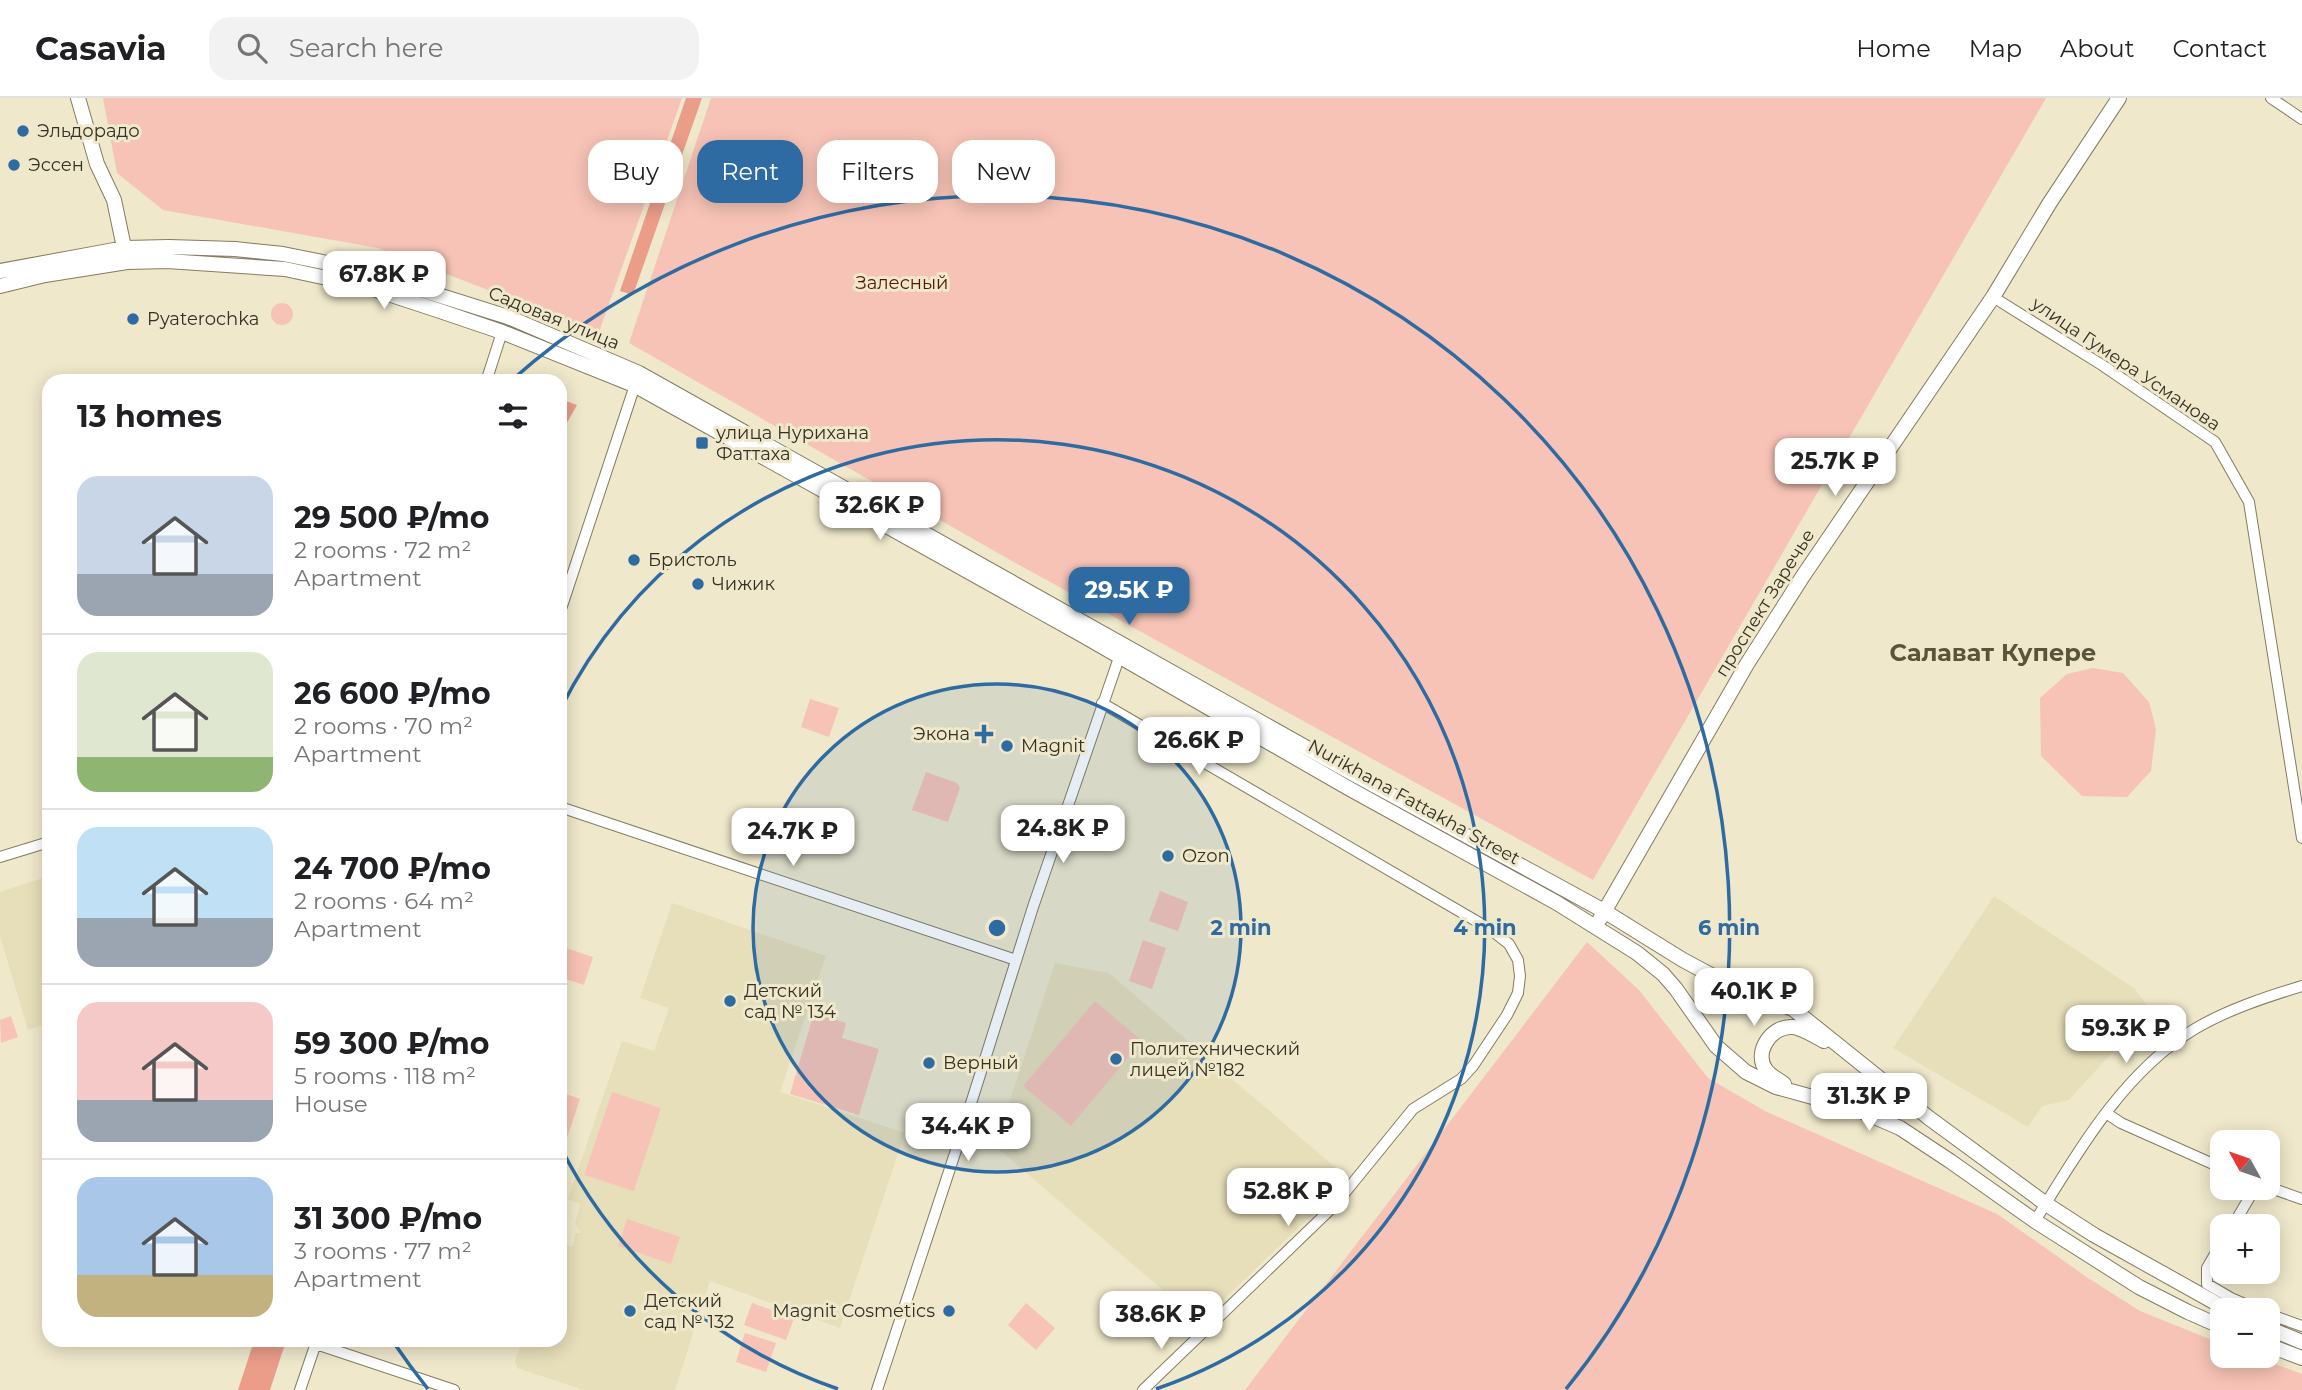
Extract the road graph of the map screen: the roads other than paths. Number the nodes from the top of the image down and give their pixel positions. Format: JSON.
{"nodes":[{"id":1,"x":78,"y":98,"type":"edge"},
{"id":2,"x":2119,"y":98,"type":"edge"},
{"id":3,"x":2271,"y":98,"type":"edge"},
{"id":4,"x":2302,"y":119,"type":"edge"},
{"id":5,"x":126,"y":255,"type":"junction"},
{"id":6,"x":0,"y":271,"type":"edge"},
{"id":7,"x":0,"y":286,"type":"edge"},
{"id":8,"x":1993,"y":297,"type":"junction"},
{"id":9,"x":502,"y":332,"type":"junction"},
{"id":10,"x":489,"y":374,"type":"edge"},
{"id":11,"x":636,"y":379,"type":"junction"},
{"id":12,"x":567,"y":591,"type":"edge"},
{"id":13,"x":1121,"y":651,"type":"junction"},
{"id":14,"x":1102,"y":704,"type":"junction"},
{"id":15,"x":567,"y":809,"type":"edge"},
{"id":16,"x":2302,"y":838,"type":"edge"},
{"id":17,"x":42,"y":844,"type":"edge"},
{"id":18,"x":0,"y":857,"type":"edge"},
{"id":19,"x":1604,"y":911,"type":"junction"},
{"id":20,"x":1596,"y":926,"type":"junction"},
{"id":21,"x":1016,"y":960,"type":"junction"},
{"id":22,"x":2302,"y":986,"type":"edge"},
{"id":23,"x":1836,"y":1044,"type":"junction"},
{"id":24,"x":1793,"y":1091,"type":"junction"},
{"id":25,"x":2106,"y":1113,"type":"junction"},
{"id":26,"x":2210,"y":1163,"type":"edge"},
{"id":27,"x":2280,"y":1191,"type":"edge"},
{"id":28,"x":2302,"y":1199,"type":"edge"},
{"id":29,"x":2046,"y":1203,"type":"junction"},
{"id":30,"x":2035,"y":1221,"type":"junction"},
{"id":31,"x":2210,"y":1263,"type":"edge"},
{"id":32,"x":2231,"y":1298,"type":"edge"},
{"id":33,"x":2210,"y":1300,"type":"edge"},
{"id":34,"x":2280,"y":1318,"type":"edge"},
{"id":35,"x":2210,"y":1322,"type":"edge"},
{"id":36,"x":2302,"y":1326,"type":"edge"},
{"id":37,"x":2280,"y":1333,"type":"edge"},
{"id":38,"x":2302,"y":1342,"type":"edge"},
{"id":39,"x":315,"y":1347,"type":"edge"},
{"id":40,"x":331,"y":1347,"type":"edge"},
{"id":41,"x":2280,"y":1350,"type":"edge"},
{"id":42,"x":2302,"y":1358,"type":"edge"},
{"id":43,"x":300,"y":1390,"type":"edge"},
{"id":44,"x":454,"y":1390,"type":"edge"},
{"id":45,"x":877,"y":1390,"type":"edge"},
{"id":46,"x":1143,"y":1390,"type":"edge"}],
"edges":[{"from":1,"to":5,"type":"street"},
{"from":2,"to":8,"type":"street","name":"проспект Заречье"},
{"from":3,"to":4,"type":"street"},
{"from":5,"to":6,"type":"street"},
{"from":5,"to":7,"type":"street"},
{"from":5,"to":9,"type":"street","name":"Садовая улица"},
{"from":5,"to":11,"type":"street","name":"Садовая улица"},
{"from":8,"to":16,"type":"street","name":"улица Гумера Усманова"},
{"from":8,"to":19,"type":"street","name":"проспект Заречье"},
{"from":9,"to":10,"type":"street"},
{"from":9,"to":11,"type":"street","name":"Садовая улица"},
{"from":11,"to":12,"type":"street"},
{"from":11,"to":13,"type":"street","name":"Nurikhana Fattakha Street"},
{"from":13,"to":14,"type":"street"},
{"from":13,"to":19,"type":"street","name":"Nurikhana Fattakha Street"},
{"from":13,"to":20,"type":"street","name":"Nurikhana Fattakha Street"},
{"from":14,"to":21,"type":"street"},
{"from":14,"to":46,"type":"street"},
{"from":15,"to":21,"type":"street"},
{"from":17,"to":18,"type":"street"},
{"from":19,"to":20,"type":"street","name":"проспект Заречье"},
{"from":19,"to":23,"type":"street","name":"Nurikhana Fattakha Street"},
{"from":20,"to":24,"type":"street","name":"Nurikhana Fattakha Street"},
{"from":21,"to":45,"type":"street"},
{"from":22,"to":25,"type":"street"},
{"from":23,"to":24,"type":"street"},
{"from":23,"to":29,"type":"street","name":"Nurikhana Fattakha Street"},
{"from":24,"to":30,"type":"street","name":"Nurikhana Fattakha Street"},
{"from":25,"to":26,"type":"street"},
{"from":25,"to":29,"type":"street"},
{"from":27,"to":28,"type":"street"},
{"from":29,"to":30,"type":"street"},
{"from":29,"to":33,"type":"street","name":"Nurikhana Fattakha Street"},
{"from":30,"to":35,"type":"street","name":"Nurikhana Fattakha Street"},
{"from":31,"to":32,"type":"street"},
{"from":34,"to":36,"type":"street"},
{"from":37,"to":38,"type":"street"},
{"from":39,"to":43,"type":"street"},
{"from":40,"to":44,"type":"street"},
{"from":41,"to":42,"type":"street"}]}
